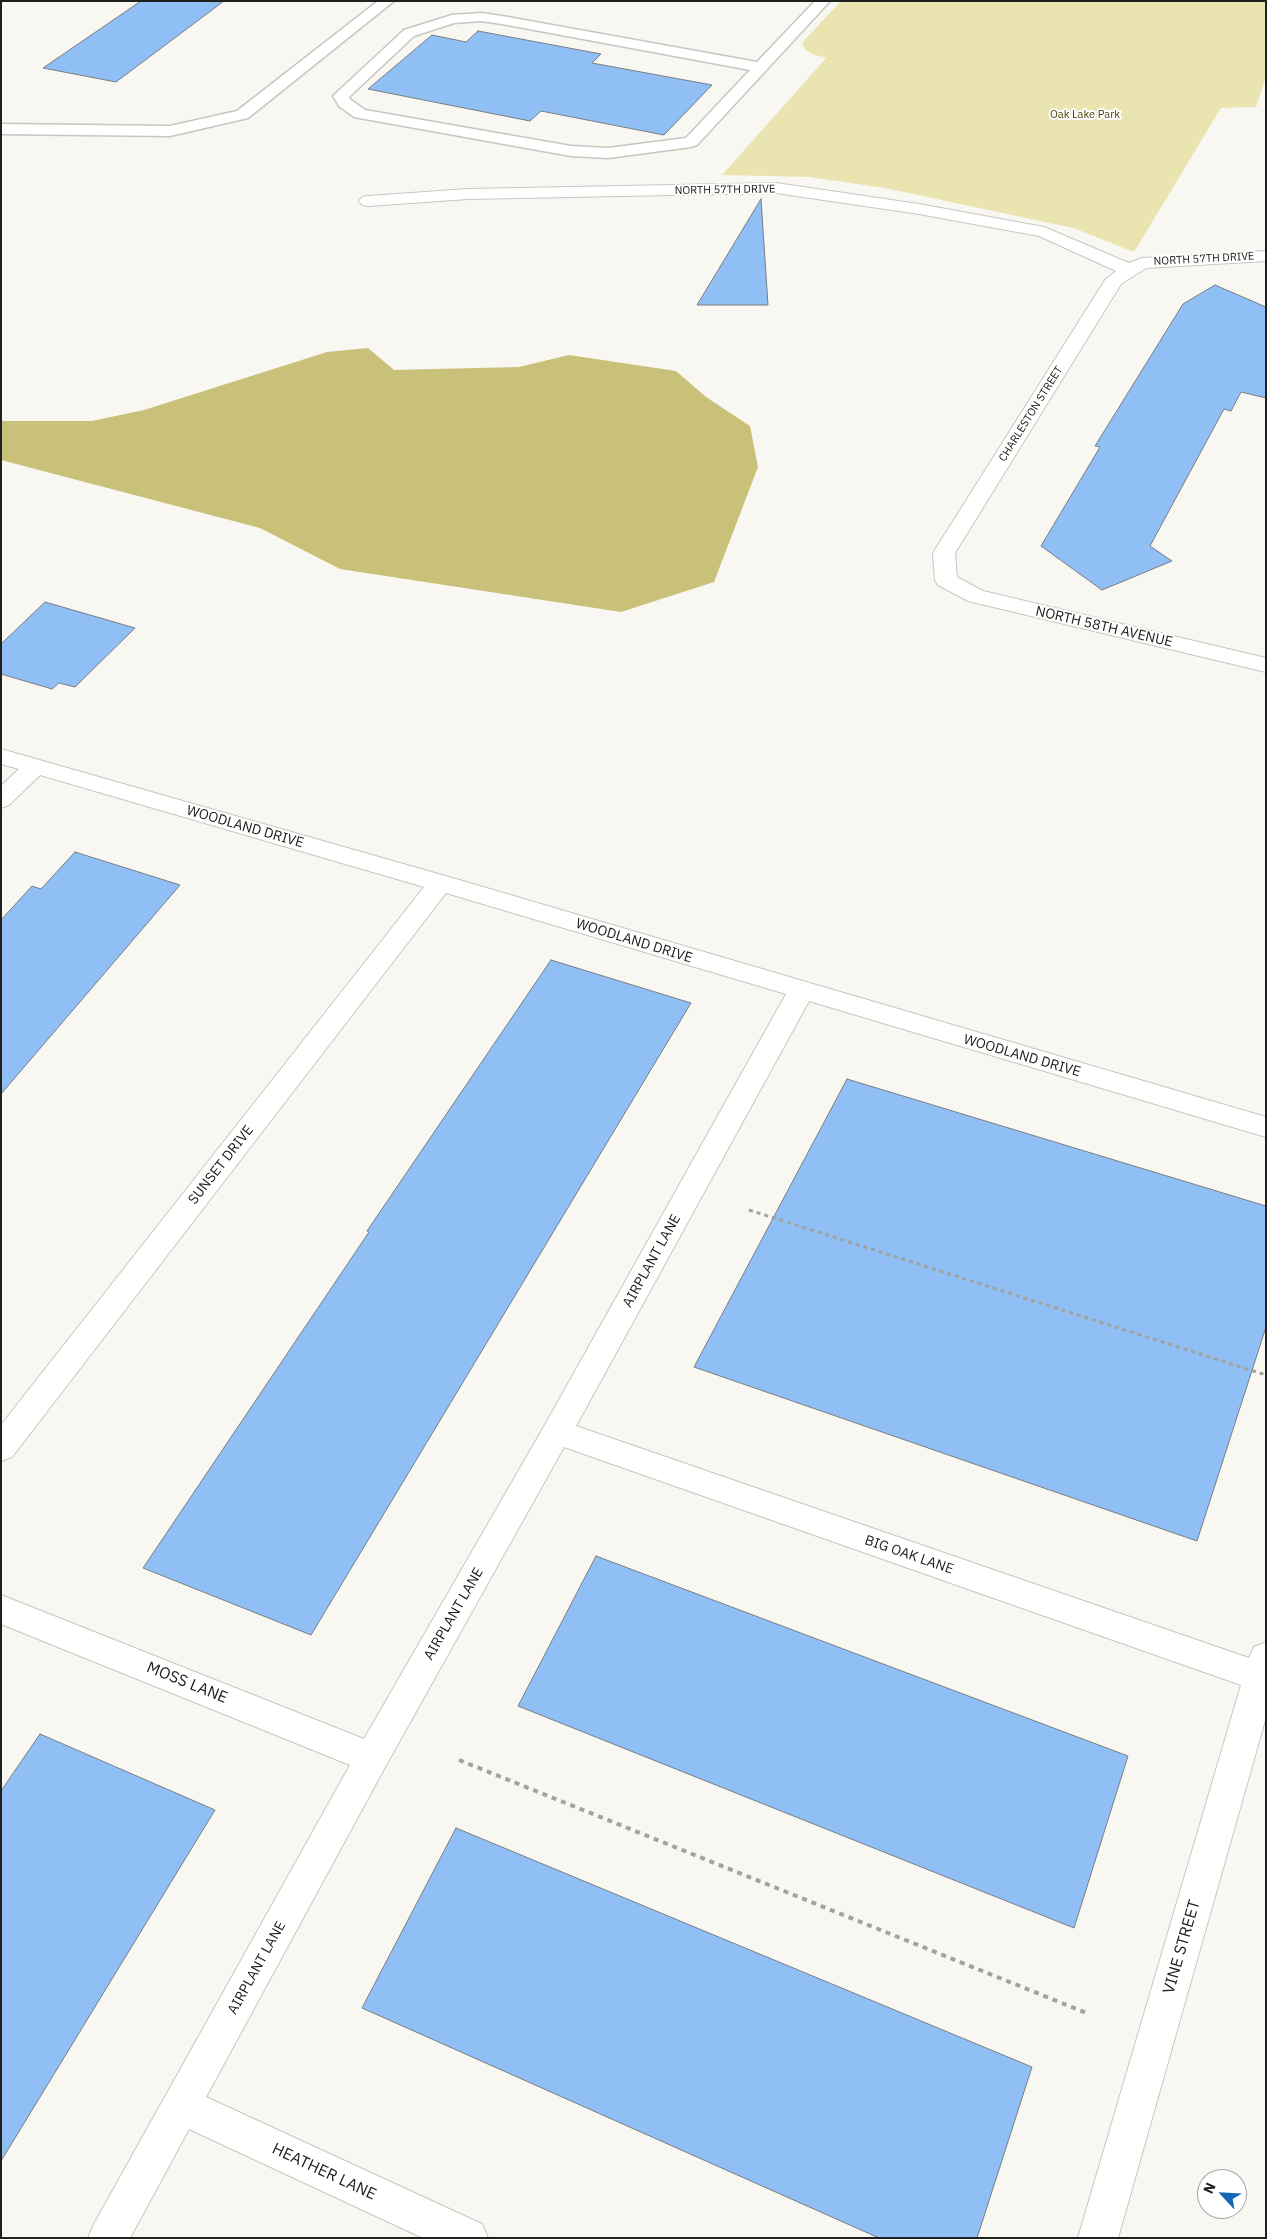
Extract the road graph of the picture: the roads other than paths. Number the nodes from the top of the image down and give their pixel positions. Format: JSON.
{"nodes":[{"id":1,"x":387,"y":1,"type":"edge"},
{"id":2,"x":471,"y":1,"type":"edge"},
{"id":3,"x":823,"y":1,"type":"edge"},
{"id":4,"x":452,"y":18,"type":"junction"},
{"id":5,"x":761,"y":68,"type":"junction"},
{"id":6,"x":1,"y":129,"type":"edge"},
{"id":7,"x":368,"y":200,"type":"dead end"},
{"id":8,"x":1266,"y":256,"type":"edge"},
{"id":9,"x":1136,"y":266,"type":"junction"},
{"id":10,"x":946,"y":580,"type":"joint"},
{"id":11,"x":1266,"y":665,"type":"edge"},
{"id":12,"x":1,"y":756,"type":"edge"},
{"id":13,"x":35,"y":766,"type":"junction"},
{"id":14,"x":1,"y":800,"type":"edge"},
{"id":15,"x":440,"y":883,"type":"junction"},
{"id":16,"x":801,"y":991,"type":"junction"},
{"id":17,"x":1266,"y":1127,"type":"edge"},
{"id":18,"x":558,"y":1432,"type":"junction"},
{"id":19,"x":1,"y":1448,"type":"edge"},
{"id":20,"x":1,"y":1609,"type":"edge"},
{"id":21,"x":1263,"y":1667,"type":"edge"},
{"id":22,"x":372,"y":1758,"type":"junction"},
{"id":23,"x":181,"y":2105,"type":"junction"},
{"id":24,"x":108,"y":2238,"type":"edge"},
{"id":25,"x":468,"y":2238,"type":"edge"},
{"id":26,"x":1098,"y":2238,"type":"edge"}],
"edges":[{"from":1,"to":6,"type":"lane"},
{"from":2,"to":4,"type":"lane"},
{"from":3,"to":5,"type":"lane"},
{"from":4,"to":5,"type":"lane"},
{"from":4,"to":5,"type":"lane"},
{"from":7,"to":9,"type":"street","name":"NORTH 57TH DRIVE"},
{"from":8,"to":9,"type":"street","name":"NORTH 57TH DRIVE"},
{"from":9,"to":10,"type":"street","name":"CHARLESTON STREET"},
{"from":10,"to":11,"type":"street","name":"NORTH 58TH AVENUE"},
{"from":12,"to":13,"type":"street","name":"WOODLAND DRIVE"},
{"from":13,"to":14,"type":"street"},
{"from":13,"to":15,"type":"street","name":"WOODLAND DRIVE"},
{"from":15,"to":16,"type":"street","name":"WOODLAND DRIVE"},
{"from":15,"to":19,"type":"street","name":"SUNSET DRIVE"},
{"from":16,"to":17,"type":"street","name":"WOODLAND DRIVE"},
{"from":16,"to":18,"type":"street","name":"AIRPLANT LANE"},
{"from":18,"to":21,"type":"street","name":"BIG OAK LANE"},
{"from":18,"to":22,"type":"street","name":"AIRPLANT LANE"},
{"from":20,"to":22,"type":"street","name":"MOSS LANE"},
{"from":21,"to":26,"type":"street","name":"VINE STREET"},
{"from":22,"to":23,"type":"street","name":"AIRPLANT LANE"},
{"from":23,"to":24,"type":"street","name":"AIRPLANT LANE"},
{"from":23,"to":25,"type":"street","name":"HEATHER LANE"}]}
